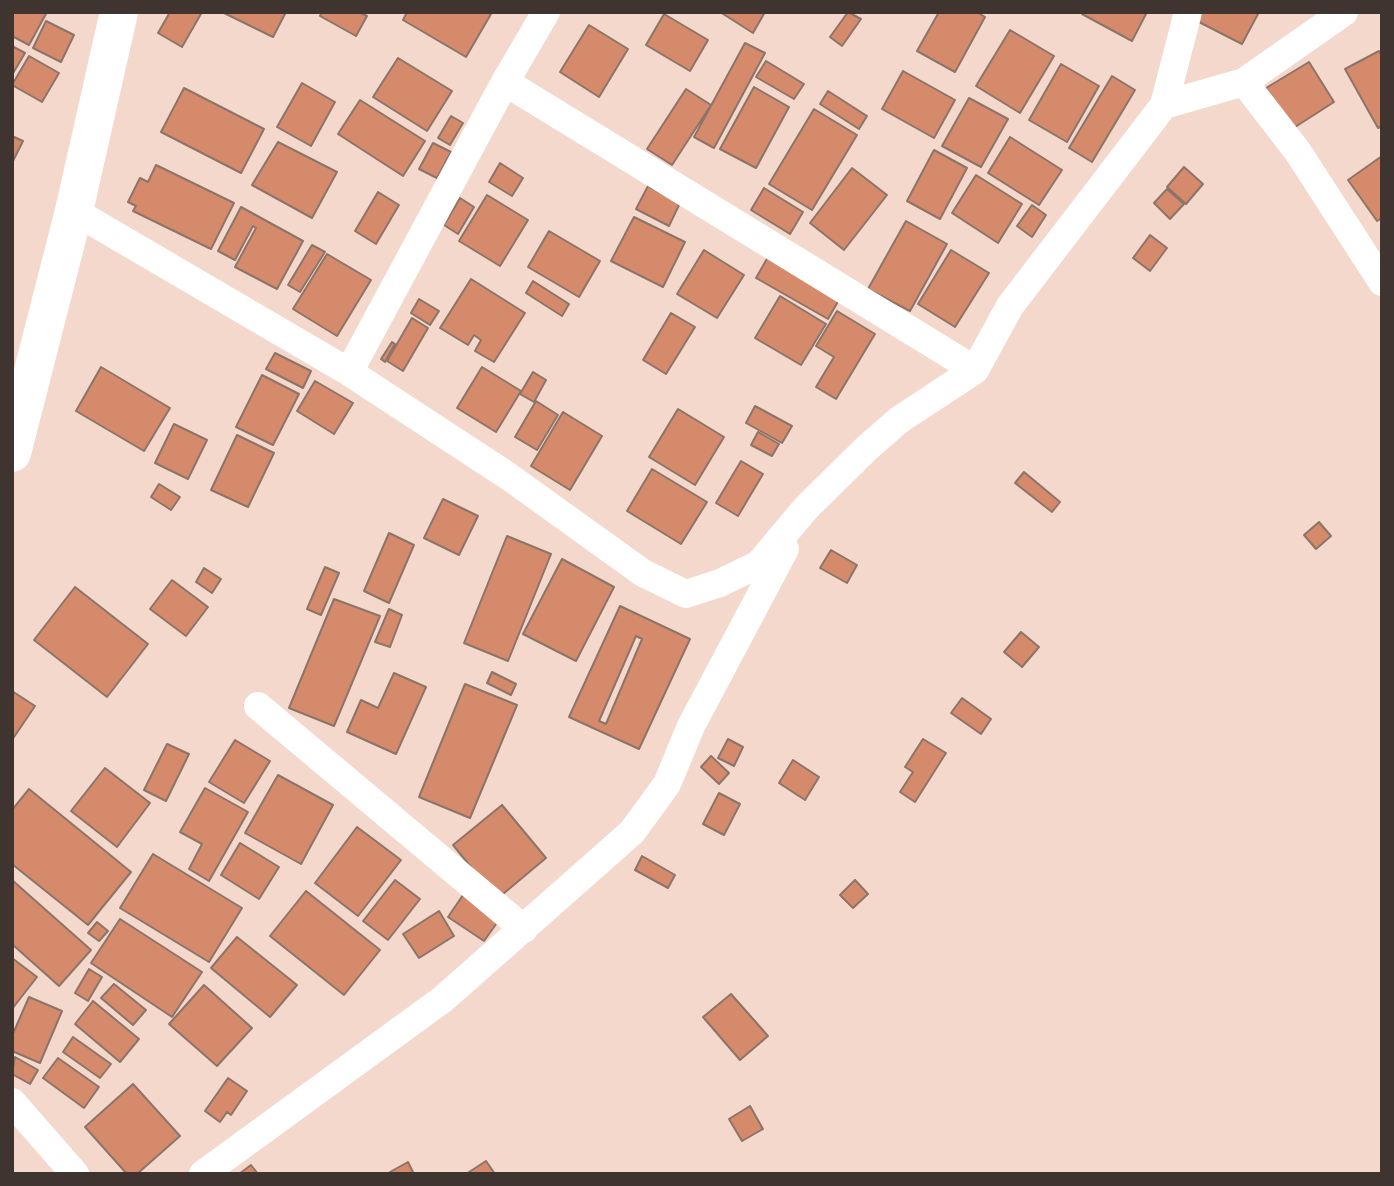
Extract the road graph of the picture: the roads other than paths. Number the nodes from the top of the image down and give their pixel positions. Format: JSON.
{"nodes":[{"id":1,"x":546,"y":12,"type":"edge"},
{"id":2,"x":1188,"y":12,"type":"edge"},
{"id":3,"x":1344,"y":12,"type":"edge"},
{"id":4,"x":116,"y":13,"type":"edge"},
{"id":5,"x":505,"y":82,"type":"junction"},
{"id":6,"x":1244,"y":82,"type":"junction"},
{"id":7,"x":1164,"y":105,"type":"junction"},
{"id":8,"x":74,"y":211,"type":"junction"},
{"id":9,"x":1382,"y":282,"type":"edge"},
{"id":10,"x":975,"y":369,"type":"junction"},
{"id":11,"x":349,"y":372,"type":"junction"},
{"id":12,"x":12,"y":453,"type":"edge"},
{"id":13,"x":806,"y":508,"type":"junction"},
{"id":14,"x":258,"y":706,"type":"dead end"},
{"id":15,"x":524,"y":929,"type":"junction"},
{"id":16,"x":12,"y":1102,"type":"edge"},
{"id":17,"x":75,"y":1174,"type":"edge"},
{"id":18,"x":203,"y":1174,"type":"edge"}],
"edges":[{"from":1,"to":5,"type":"street"},
{"from":2,"to":7,"type":"street"},
{"from":3,"to":6,"type":"street"},
{"from":4,"to":8,"type":"main road"},
{"from":5,"to":10,"type":"street"},
{"from":5,"to":11,"type":"street"},
{"from":6,"to":7,"type":"street"},
{"from":6,"to":9,"type":"street"},
{"from":7,"to":10,"type":"street"},
{"from":8,"to":11,"type":"street"},
{"from":8,"to":12,"type":"main road"},
{"from":10,"to":13,"type":"street"},
{"from":11,"to":13,"type":"street"},
{"from":13,"to":15,"type":"street"},
{"from":14,"to":15,"type":"street"},
{"from":15,"to":18,"type":"street"},
{"from":16,"to":17,"type":"street"}]}
